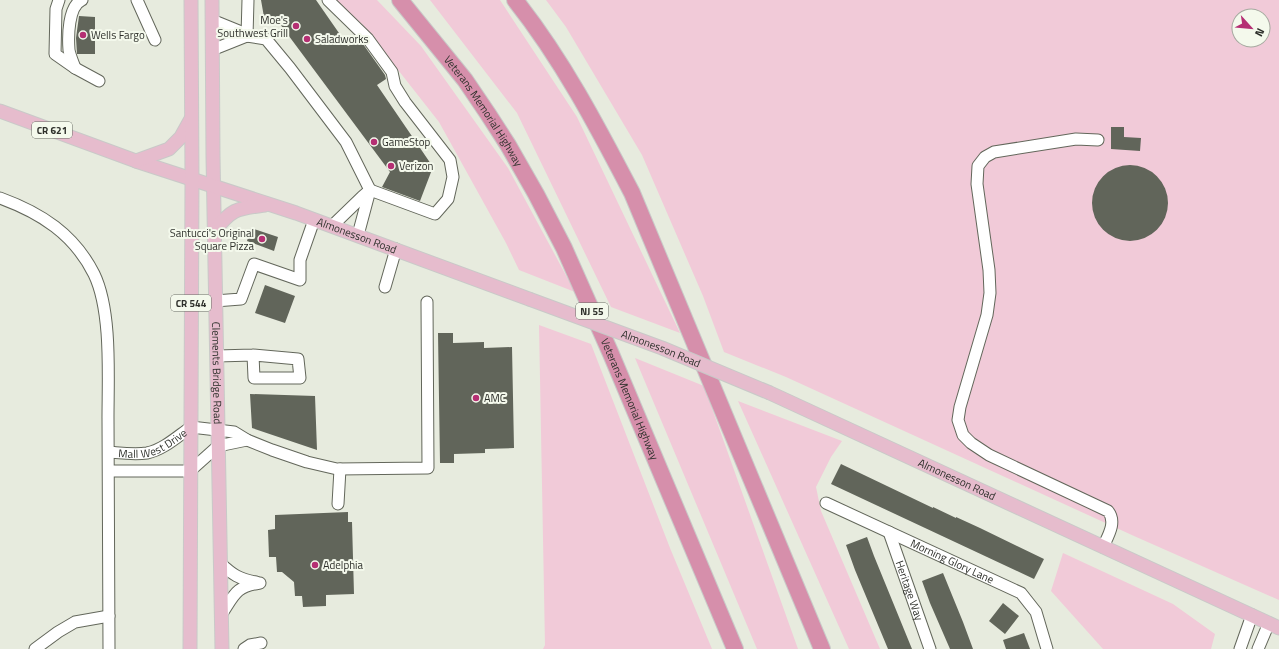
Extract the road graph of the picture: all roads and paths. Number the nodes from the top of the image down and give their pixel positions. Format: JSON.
{"nodes":[{"id":1,"x":60,"y":0,"type":"edge"},
{"id":2,"x":65,"y":0,"type":"edge"},
{"id":3,"x":73,"y":0,"type":"edge"},
{"id":4,"x":82,"y":0,"type":"edge"},
{"id":5,"x":137,"y":0,"type":"edge"},
{"id":6,"x":191,"y":0,"type":"edge"},
{"id":7,"x":212,"y":0,"type":"edge"},
{"id":8,"x":248,"y":0,"type":"edge"},
{"id":9,"x":328,"y":0,"type":"edge"},
{"id":10,"x":400,"y":0,"type":"edge"},
{"id":11,"x":515,"y":0,"type":"edge"},
{"id":12,"x":212,"y":20,"type":"junction"},
{"id":13,"x":247,"y":36,"type":"junction"},
{"id":14,"x":155,"y":40,"type":"dead end"},
{"id":15,"x":212,"y":50,"type":"junction"},
{"id":16,"x":75,"y":68,"type":"junction"},
{"id":17,"x":99,"y":81,"type":"dead end"},
{"id":18,"x":0,"y":111,"type":"edge"},
{"id":19,"x":191,"y":118,"type":"junction"},
{"id":20,"x":1098,"y":140,"type":"dead end"},
{"id":21,"x":136,"y":161,"type":"junction"},
{"id":22,"x":192,"y":179,"type":"junction"},
{"id":23,"x":213,"y":186,"type":"junction"},
{"id":24,"x":370,"y":190,"type":"junction"},
{"id":25,"x":0,"y":198,"type":"edge"},
{"id":26,"x":268,"y":204,"type":"junction"},
{"id":27,"x":314,"y":220,"type":"junction"},
{"id":28,"x":332,"y":226,"type":"junction"},
{"id":29,"x":214,"y":231,"type":"junction"},
{"id":30,"x":358,"y":235,"type":"junction"},
{"id":31,"x":396,"y":249,"type":"junction"},
{"id":32,"x":385,"y":287,"type":"dead end"},
{"id":33,"x":216,"y":301,"type":"junction"},
{"id":34,"x":426,"y":302,"type":"dead end"},
{"id":35,"x":253,"y":354,"type":"dead end"},
{"id":36,"x":217,"y":356,"type":"junction"},
{"id":37,"x":191,"y":427,"type":"junction"},
{"id":38,"x":218,"y":430,"type":"junction"},
{"id":39,"x":247,"y":440,"type":"junction"},
{"id":40,"x":218,"y":446,"type":"junction"},
{"id":41,"x":108,"y":452,"type":"junction"},
{"id":42,"x":340,"y":469,"type":"junction"},
{"id":43,"x":109,"y":471,"type":"junction"},
{"id":44,"x":190,"y":471,"type":"junction"},
{"id":45,"x":826,"y":503,"type":"dead end"},
{"id":46,"x":338,"y":504,"type":"dead end"},
{"id":47,"x":889,"y":532,"type":"junction"},
{"id":48,"x":1103,"y":547,"type":"junction"},
{"id":49,"x":220,"y":563,"type":"junction"},
{"id":50,"x":221,"y":614,"type":"junction"},
{"id":51,"x":1252,"y":615,"type":"junction"},
{"id":52,"x":109,"y":616,"type":"junction"},
{"id":53,"x":1274,"y":625,"type":"edge"},
{"id":54,"x":261,"y":643,"type":"dead end"},
{"id":55,"x":35,"y":649,"type":"edge"},
{"id":56,"x":109,"y":649,"type":"edge"},
{"id":57,"x":190,"y":649,"type":"edge"},
{"id":58,"x":222,"y":649,"type":"edge"},
{"id":59,"x":244,"y":649,"type":"edge"},
{"id":60,"x":735,"y":649,"type":"edge"},
{"id":61,"x":822,"y":649,"type":"edge"},
{"id":62,"x":930,"y":649,"type":"edge"},
{"id":63,"x":1047,"y":649,"type":"edge"},
{"id":64,"x":1240,"y":649,"type":"edge"},
{"id":65,"x":1258,"y":649,"type":"edge"}],
"edges":[{"from":1,"to":16,"type":"street"},
{"from":2,"to":16,"type":"street"},
{"from":3,"to":16,"type":"street"},
{"from":4,"to":16,"type":"street"},
{"from":5,"to":14,"type":"street"},
{"from":6,"to":19,"type":"main road","number":"CR 544"},
{"from":7,"to":12,"type":"main road","name":"Clements Bridge Road","number":"CR 544"},
{"from":8,"to":13,"type":"street"},
{"from":9,"to":24,"type":"street"},
{"from":10,"to":60,"type":"highway","name":"Veterans Memorial Highway","number":"NJ 55"},
{"from":11,"to":61,"type":"highway"},
{"from":12,"to":13,"type":"street"},
{"from":12,"to":15,"type":"main road","name":"Clements Bridge Road","number":"CR 544"},
{"from":13,"to":15,"type":"street"},
{"from":13,"to":24,"type":"street"},
{"from":15,"to":23,"type":"main road","name":"Clements Bridge Road","number":"CR 544"},
{"from":16,"to":17,"type":"street"},
{"from":18,"to":21,"type":"main road","name":"Almonesson Road","number":"CR 621"},
{"from":19,"to":21,"type":"main road"},
{"from":19,"to":22,"type":"main road","number":"CR 544"},
{"from":20,"to":48,"type":"street"},
{"from":21,"to":22,"type":"main road","name":"Almonesson Road","number":"CR 621"},
{"from":22,"to":23,"type":"main road","name":"Almonesson Road","number":"CR 621"},
{"from":22,"to":37,"type":"main road","number":"CR 544"},
{"from":23,"to":26,"type":"main road","name":"Almonesson Road","number":"CR 621"},
{"from":23,"to":29,"type":"main road","name":"Clements Bridge Road","number":"CR 544"},
{"from":24,"to":28,"type":"street"},
{"from":24,"to":30,"type":"street"},
{"from":25,"to":41,"type":"street"},
{"from":26,"to":27,"type":"main road","name":"Almonesson Road","number":"CR 621"},
{"from":26,"to":29,"type":"main road"},
{"from":27,"to":28,"type":"main road","name":"Almonesson Road","number":"CR 621"},
{"from":27,"to":33,"type":"street"},
{"from":28,"to":30,"type":"main road","name":"Almonesson Road","number":"CR 621"},
{"from":29,"to":33,"type":"main road","name":"Clements Bridge Road","number":"CR 544"},
{"from":30,"to":31,"type":"main road","name":"Almonesson Road","number":"CR 621"},
{"from":31,"to":32,"type":"street"},
{"from":31,"to":48,"type":"main road","name":"Almonesson Road","number":"CR 621","bridge":true},
{"from":33,"to":36,"type":"main road","name":"Clements Bridge Road","number":"CR 544"},
{"from":34,"to":42,"type":"street","name":"Mall West Drive"},
{"from":35,"to":36,"type":"street"},
{"from":36,"to":38,"type":"main road","name":"Clements Bridge Road","number":"CR 544"},
{"from":37,"to":38,"type":"street","name":"Mall West Drive"},
{"from":37,"to":41,"type":"street","name":"Mall West Drive"},
{"from":37,"to":44,"type":"main road","number":"CR 544"},
{"from":38,"to":39,"type":"street","name":"Mall West Drive"},
{"from":38,"to":40,"type":"main road","name":"Clements Bridge Road","number":"CR 544"},
{"from":39,"to":40,"type":"street"},
{"from":39,"to":42,"type":"street","name":"Mall West Drive"},
{"from":40,"to":44,"type":"street"},
{"from":40,"to":49,"type":"main road","name":"Clements Bridge Road","number":"CR 544"},
{"from":41,"to":43,"type":"street"},
{"from":42,"to":46,"type":"street"},
{"from":43,"to":44,"type":"street","name":"Mall West Drive"},
{"from":43,"to":52,"type":"street"},
{"from":44,"to":57,"type":"main road","number":"CR 544"},
{"from":45,"to":47,"type":"street","name":"Morning Glory Lane"},
{"from":47,"to":62,"type":"street","name":"Heritage Way"},
{"from":47,"to":63,"type":"street","name":"Morning Glory Lane"},
{"from":48,"to":51,"type":"main road","name":"Almonesson Road","number":"CR 621"},
{"from":49,"to":50,"type":"main road","name":"Clements Bridge Road","number":"CR 544"},
{"from":49,"to":50,"type":"street"},
{"from":50,"to":58,"type":"main road","name":"Clements Bridge Road","number":"CR 544"},
{"from":51,"to":53,"type":"main road","name":"Almonesson Road","number":"CR 621"},
{"from":51,"to":64,"type":"street"},
{"from":52,"to":55,"type":"street"},
{"from":52,"to":56,"type":"street"},
{"from":53,"to":65,"type":"street"},
{"from":54,"to":59,"type":"street"}]}
